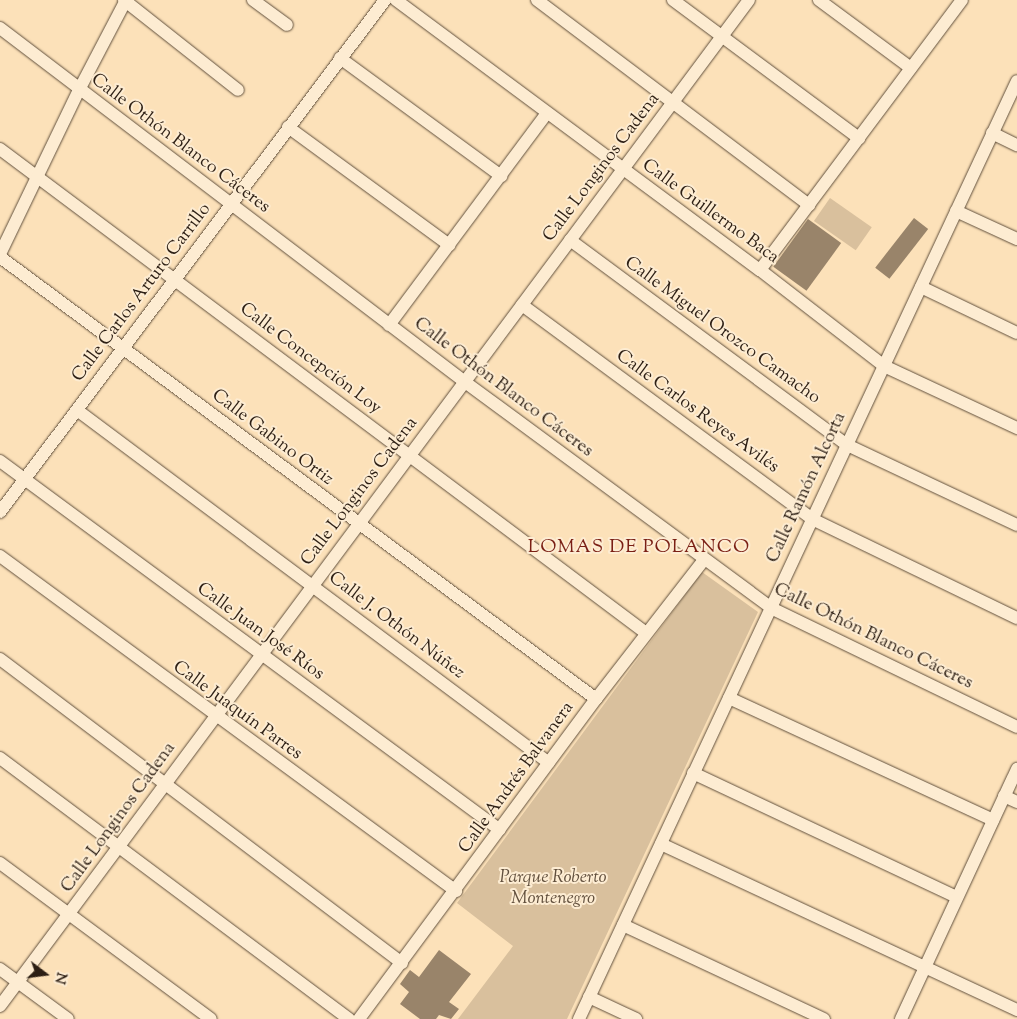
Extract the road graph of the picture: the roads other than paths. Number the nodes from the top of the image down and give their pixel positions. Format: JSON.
{"nodes":[{"id":1,"x":125,"y":0,"type":"edge"},
{"id":2,"x":253,"y":0,"type":"edge"},
{"id":3,"x":385,"y":0,"type":"edge"},
{"id":4,"x":396,"y":0,"type":"edge"},
{"id":5,"x":537,"y":0,"type":"edge"},
{"id":6,"x":673,"y":0,"type":"edge"},
{"id":7,"x":749,"y":0,"type":"edge"},
{"id":8,"x":819,"y":0,"type":"edge"},
{"id":9,"x":959,"y":1,"type":"edge"},
{"id":10,"x":287,"y":25,"type":"dead end"},
{"id":11,"x":0,"y":28,"type":"edge"},
{"id":12,"x":722,"y":37,"type":"junction"},
{"id":13,"x":340,"y":58,"type":"junction"},
{"id":14,"x":911,"y":68,"type":"junction"},
{"id":15,"x":1017,"y":81,"type":"edge"},
{"id":16,"x":79,"y":90,"type":"junction"},
{"id":17,"x":238,"y":90,"type":"dead end"},
{"id":18,"x":673,"y":103,"type":"junction"},
{"id":19,"x":547,"y":113,"type":"junction"},
{"id":20,"x":288,"y":127,"type":"junction"},
{"id":21,"x":992,"y":133,"type":"junction"},
{"id":22,"x":859,"y":138,"type":"junction"},
{"id":23,"x":1017,"y":145,"type":"edge"},
{"id":24,"x":0,"y":149,"type":"edge"},
{"id":25,"x":623,"y":169,"type":"junction"},
{"id":26,"x":500,"y":176,"type":"junction"},
{"id":27,"x":37,"y":177,"type":"junction"},
{"id":28,"x":230,"y":204,"type":"junction"},
{"id":29,"x":809,"y":205,"type":"junction"},
{"id":30,"x":956,"y":211,"type":"junction"},
{"id":31,"x":1017,"y":239,"type":"edge"},
{"id":32,"x":570,"y":240,"type":"junction"},
{"id":33,"x":449,"y":245,"type":"junction"},
{"id":34,"x":0,"y":256,"type":"edge"},
{"id":35,"x":760,"y":270,"type":"junction"},
{"id":36,"x":175,"y":280,"type":"junction"},
{"id":37,"x":920,"y":288,"type":"junction"},
{"id":38,"x":522,"y":305,"type":"junction"},
{"id":39,"x":389,"y":325,"type":"junction"},
{"id":40,"x":1017,"y":333,"type":"edge"},
{"id":41,"x":123,"y":349,"type":"junction"},
{"id":42,"x":884,"y":366,"type":"junction"},
{"id":43,"x":464,"y":382,"type":"junction"},
{"id":44,"x":77,"y":410,"type":"junction"},
{"id":45,"x":1017,"y":428,"type":"edge"},
{"id":46,"x":847,"y":445,"type":"junction"},
{"id":47,"x":408,"y":455,"type":"junction"},
{"id":48,"x":0,"y":461,"type":"edge"},
{"id":49,"x":24,"y":480,"type":"junction"},
{"id":50,"x":0,"y":512,"type":"edge"},
{"id":51,"x":812,"y":519,"type":"junction"},
{"id":52,"x":357,"y":524,"type":"junction"},
{"id":53,"x":1017,"y":525,"type":"edge"},
{"id":54,"x":0,"y":556,"type":"edge"},
{"id":55,"x":704,"y":560,"type":"junction"},
{"id":56,"x":312,"y":586,"type":"junction"},
{"id":57,"x":771,"y":608,"type":"junction"},
{"id":58,"x":1017,"y":618,"type":"edge"},
{"id":59,"x":646,"y":634,"type":"junction"},
{"id":60,"x":260,"y":654,"type":"junction"},
{"id":61,"x":0,"y":659,"type":"edge"},
{"id":62,"x":729,"y":698,"type":"junction"},
{"id":63,"x":596,"y":699,"type":"junction"},
{"id":64,"x":214,"y":716,"type":"junction"},
{"id":65,"x":1017,"y":727,"type":"edge"},
{"id":66,"x":0,"y":758,"type":"edge"},
{"id":67,"x":549,"y":763,"type":"junction"},
{"id":68,"x":1017,"y":769,"type":"edge"},
{"id":69,"x":693,"y":774,"type":"junction"},
{"id":70,"x":166,"y":782,"type":"junction"},
{"id":71,"x":1004,"y":796,"type":"junction"},
{"id":72,"x":1017,"y":802,"type":"edge"},
{"id":73,"x":992,"y":820,"type":"junction"},
{"id":74,"x":500,"y":830,"type":"junction"},
{"id":75,"x":660,"y":844,"type":"junction"},
{"id":76,"x":119,"y":845,"type":"junction"},
{"id":77,"x":0,"y":863,"type":"edge"},
{"id":78,"x":456,"y":891,"type":"junction"},
{"id":79,"x":956,"y":897,"type":"junction"},
{"id":80,"x":70,"y":914,"type":"junction"},
{"id":81,"x":623,"y":925,"type":"junction"},
{"id":82,"x":402,"y":964,"type":"junction"},
{"id":83,"x":0,"y":969,"type":"edge"},
{"id":84,"x":923,"y":969,"type":"junction"},
{"id":85,"x":18,"y":982,"type":"junction"},
{"id":86,"x":589,"y":997,"type":"junction"},
{"id":87,"x":0,"y":1006,"type":"edge"},
{"id":88,"x":1017,"y":1010,"type":"edge"},
{"id":89,"x":68,"y":1019,"type":"edge"},
{"id":90,"x":211,"y":1019,"type":"edge"},
{"id":91,"x":349,"y":1019,"type":"edge"},
{"id":92,"x":359,"y":1019,"type":"edge"},
{"id":93,"x":579,"y":1019,"type":"edge"},
{"id":94,"x":636,"y":1019,"type":"edge"},
{"id":95,"x":824,"y":1019,"type":"edge"},
{"id":96,"x":901,"y":1019,"type":"edge"}],
"edges":[{"from":1,"to":16,"type":"street"},
{"from":1,"to":17,"type":"street"},
{"from":2,"to":10,"type":"street"},
{"from":3,"to":13,"type":"street","name":"Calle Carlos Arturo Carrillo"},
{"from":4,"to":19,"type":"street","name":"Calle Guillermo Baca"},
{"from":5,"to":18,"type":"street"},
{"from":6,"to":12,"type":"street"},
{"from":7,"to":12,"type":"street","name":"Calle Longinos Cadena"},
{"from":8,"to":14,"type":"street"},
{"from":9,"to":14,"type":"street"},
{"from":11,"to":16,"type":"street","name":"Calle Othón Blanco Cáceres"},
{"from":12,"to":18,"type":"street","name":"Calle Longinos Cadena"},
{"from":12,"to":22,"type":"street"},
{"from":13,"to":20,"type":"street","name":"Calle Carlos Arturo Carrillo"},
{"from":13,"to":26,"type":"street"},
{"from":14,"to":22,"type":"street"},
{"from":15,"to":21,"type":"street","name":"Calle Ramón Alcorta"},
{"from":16,"to":27,"type":"street"},
{"from":16,"to":28,"type":"street","name":"Calle Othón Blanco Cáceres"},
{"from":18,"to":25,"type":"street","name":"Calle Longinos Cadena"},
{"from":18,"to":29,"type":"street"},
{"from":19,"to":25,"type":"street","name":"Calle Guillermo Baca"},
{"from":19,"to":26,"type":"street"},
{"from":20,"to":28,"type":"street","name":"Calle Carlos Arturo Carrillo"},
{"from":20,"to":33,"type":"street"},
{"from":21,"to":23,"type":"street"},
{"from":21,"to":30,"type":"street","name":"Calle Ramón Alcorta"},
{"from":22,"to":29,"type":"street"},
{"from":24,"to":27,"type":"street","name":"Calle Concepción Loy"},
{"from":25,"to":32,"type":"street","name":"Calle Longinos Cadena"},
{"from":25,"to":35,"type":"street","name":"Calle Guillermo Baca"},
{"from":26,"to":33,"type":"street"},
{"from":27,"to":34,"type":"street"},
{"from":27,"to":36,"type":"street","name":"Calle Concepción Loy"},
{"from":28,"to":36,"type":"street","name":"Calle Carlos Arturo Carrillo"},
{"from":28,"to":39,"type":"street","name":"Calle Othón Blanco Cáceres"},
{"from":29,"to":35,"type":"street"},
{"from":30,"to":31,"type":"street"},
{"from":30,"to":37,"type":"street","name":"Calle Ramón Alcorta"},
{"from":32,"to":38,"type":"street","name":"Calle Longinos Cadena"},
{"from":32,"to":46,"type":"street","name":"Calle Miguel Orozco Camacho"},
{"from":33,"to":39,"type":"street"},
{"from":34,"to":41,"type":"street","name":"Calle Gabino Ortiz"},
{"from":35,"to":42,"type":"street","name":"Calle Guillermo Baca"},
{"from":36,"to":41,"type":"street","name":"Calle Carlos Arturo Carrillo"},
{"from":36,"to":47,"type":"street","name":"Calle Concepción Loy"},
{"from":37,"to":40,"type":"street"},
{"from":37,"to":42,"type":"street","name":"Calle Ramón Alcorta"},
{"from":38,"to":43,"type":"street","name":"Calle Longinos Cadena"},
{"from":38,"to":51,"type":"street","name":"Calle Carlos Reyes Avilés"},
{"from":39,"to":43,"type":"street","name":"Calle Othón Blanco Cáceres"},
{"from":41,"to":44,"type":"street","name":"Calle Carlos Arturo Carrillo"},
{"from":41,"to":52,"type":"street","name":"Calle Gabino Ortiz"},
{"from":42,"to":45,"type":"street","name":"Calle Guillermo Baca"},
{"from":42,"to":46,"type":"street","name":"Calle Ramón Alcorta"},
{"from":43,"to":47,"type":"street","name":"Calle Longinos Cadena"},
{"from":43,"to":55,"type":"street","name":"Calle Othón Blanco Cáceres"},
{"from":44,"to":49,"type":"street","name":"Calle Carlos Arturo Carrillo"},
{"from":44,"to":56,"type":"street","name":"Calle J. Othón Núñez"},
{"from":46,"to":51,"type":"street","name":"Calle Ramón Alcorta"},
{"from":46,"to":53,"type":"street","name":"Calle Miguel Orozco Camacho"},
{"from":47,"to":52,"type":"street","name":"Calle Longinos Cadena"},
{"from":47,"to":59,"type":"street","name":"Calle Concepción Loy"},
{"from":48,"to":49,"type":"street","name":"Calle Juan José Ríos"},
{"from":49,"to":50,"type":"street","name":"Calle Carlos Arturo Carrillo"},
{"from":49,"to":60,"type":"street","name":"Calle Juan José Ríos"},
{"from":51,"to":57,"type":"street","name":"Calle Ramón Alcorta"},
{"from":51,"to":58,"type":"street","name":"Calle Carlos Reyes Avilés"},
{"from":52,"to":56,"type":"street","name":"Calle Longinos Cadena"},
{"from":52,"to":63,"type":"street","name":"Calle Gabino Ortiz"},
{"from":54,"to":64,"type":"street","name":"Calle Juaquín Parres"},
{"from":55,"to":57,"type":"street","name":"Calle Othón Blanco Cáceres"},
{"from":55,"to":59,"type":"street","name":"Calle Andrés Balvanera"},
{"from":56,"to":60,"type":"street","name":"Calle Longinos Cadena"},
{"from":56,"to":67,"type":"street","name":"Calle J. Othón Núñez"},
{"from":57,"to":62,"type":"street","name":"Calle Ramón Alcorta"},
{"from":57,"to":65,"type":"street","name":"Calle Othón Blanco Cáceres"},
{"from":59,"to":63,"type":"street","name":"Calle Andrés Balvanera"},
{"from":60,"to":64,"type":"street","name":"Calle Longinos Cadena"},
{"from":60,"to":74,"type":"street","name":"Calle Juan José Ríos"},
{"from":61,"to":70,"type":"street"},
{"from":62,"to":69,"type":"street","name":"Calle Ramón Alcorta"},
{"from":62,"to":73,"type":"street"},
{"from":63,"to":67,"type":"street","name":"Calle Andrés Balvanera"},
{"from":64,"to":70,"type":"street","name":"Calle Longinos Cadena"},
{"from":64,"to":78,"type":"street","name":"Calle Juaquín Parres"},
{"from":66,"to":76,"type":"street"},
{"from":67,"to":74,"type":"street","name":"Calle Andrés Balvanera"},
{"from":68,"to":71,"type":"street"},
{"from":69,"to":75,"type":"street","name":"Calle Ramón Alcorta"},
{"from":69,"to":79,"type":"street"},
{"from":70,"to":76,"type":"street","name":"Calle Longinos Cadena"},
{"from":70,"to":82,"type":"street"},
{"from":71,"to":72,"type":"street"},
{"from":71,"to":73,"type":"street"},
{"from":73,"to":79,"type":"street"},
{"from":74,"to":78,"type":"street","name":"Calle Andrés Balvanera"},
{"from":75,"to":81,"type":"street","name":"Calle Ramón Alcorta"},
{"from":75,"to":84,"type":"street"},
{"from":76,"to":80,"type":"street","name":"Calle Longinos Cadena"},
{"from":76,"to":91,"type":"street"},
{"from":77,"to":80,"type":"street"},
{"from":78,"to":82,"type":"street","name":"Calle Andrés Balvanera"},
{"from":79,"to":84,"type":"street"},
{"from":80,"to":85,"type":"street","name":"Calle Longinos Cadena"},
{"from":80,"to":90,"type":"street"},
{"from":81,"to":86,"type":"street","name":"Calle Ramón Alcorta"},
{"from":81,"to":95,"type":"street"},
{"from":82,"to":92,"type":"street","name":"Calle Andrés Balvanera"},
{"from":83,"to":85,"type":"street"},
{"from":84,"to":88,"type":"street"},
{"from":84,"to":96,"type":"street"},
{"from":85,"to":87,"type":"street","name":"Calle Longinos Cadena"},
{"from":85,"to":89,"type":"street"},
{"from":86,"to":93,"type":"street","name":"Calle Ramón Alcorta"},
{"from":86,"to":94,"type":"street"}]}
